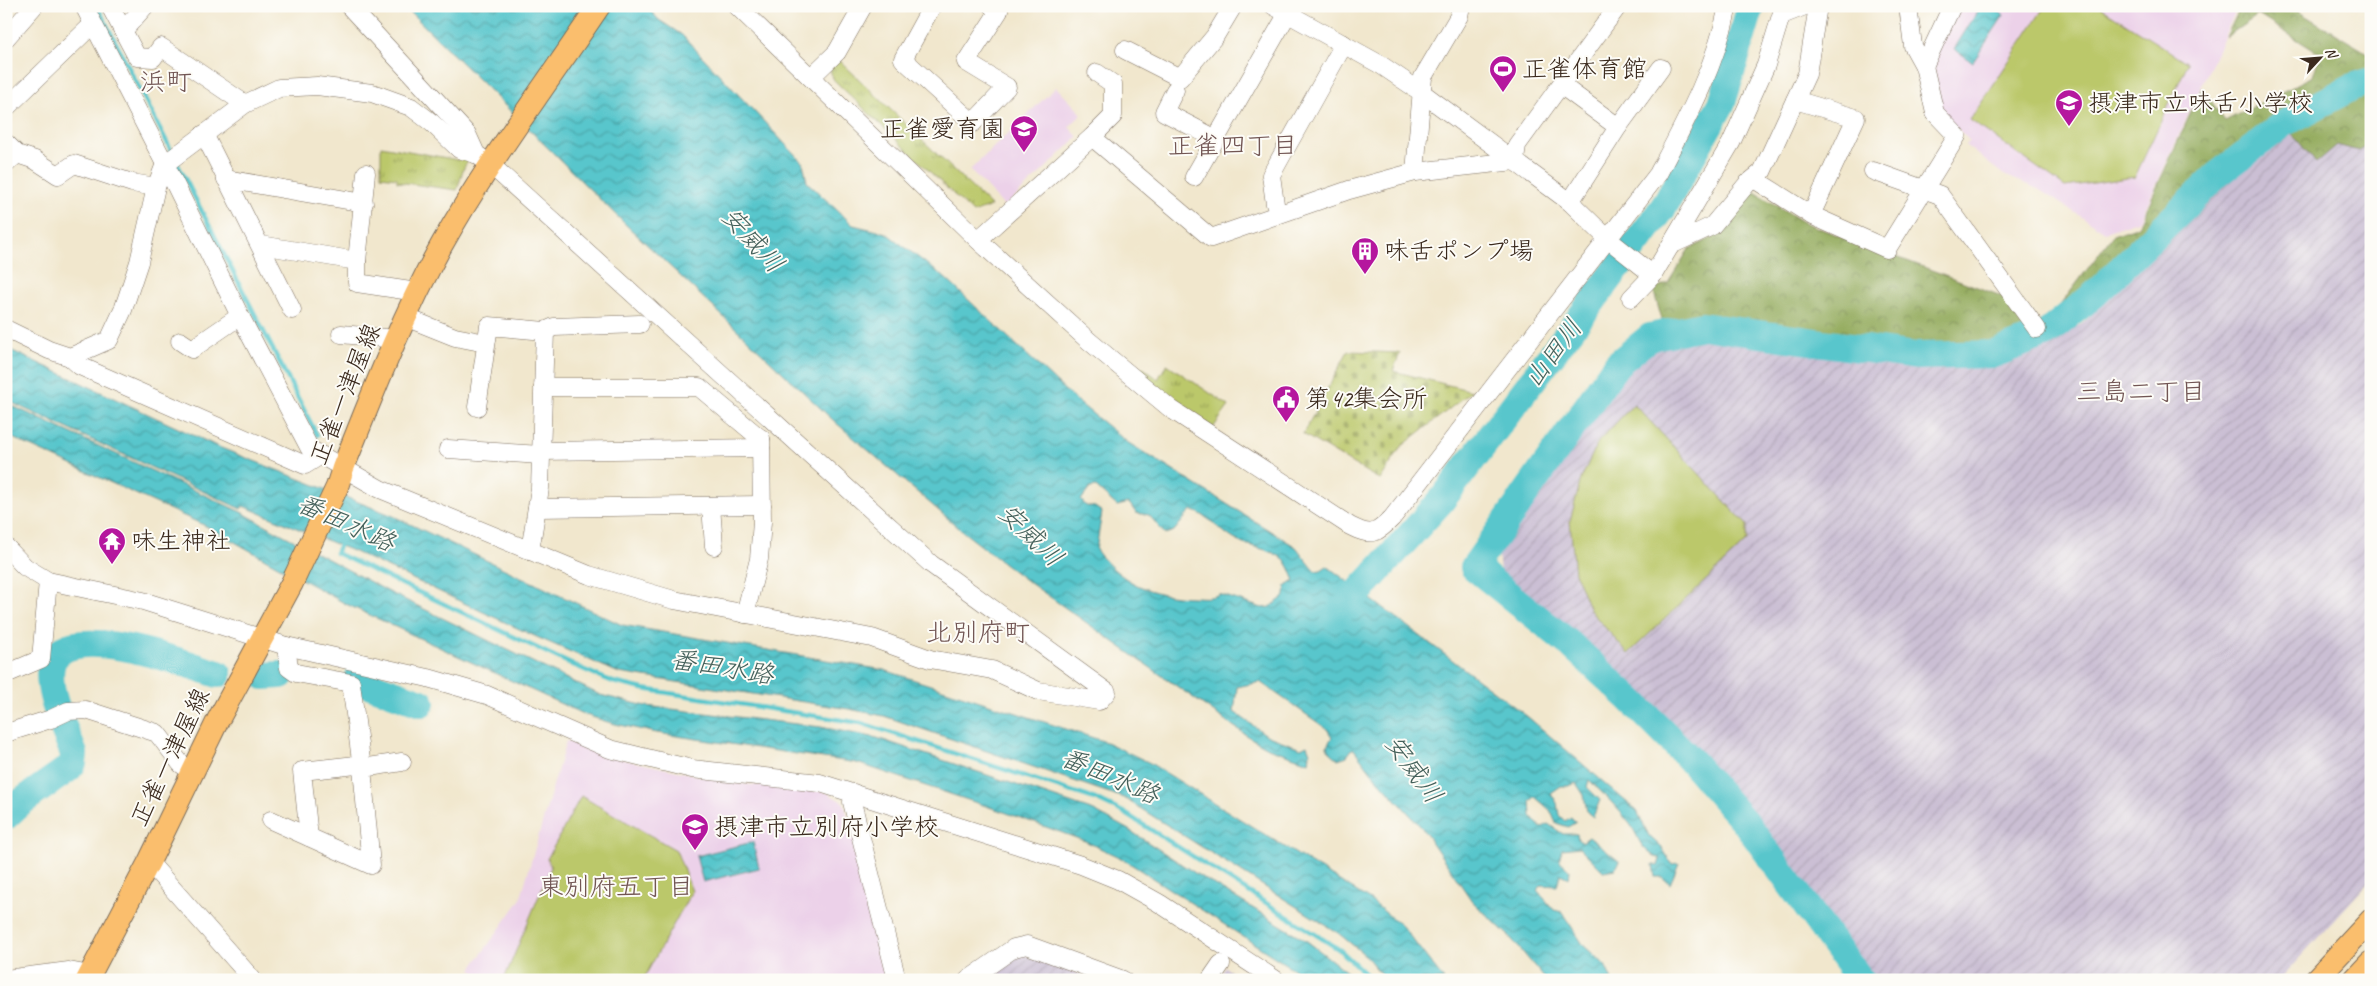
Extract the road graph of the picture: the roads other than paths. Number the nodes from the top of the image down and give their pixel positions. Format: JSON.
{"nodes":[{"id":1,"x":34,"y":6,"type":"edge"},
{"id":2,"x":84,"y":6,"type":"edge"},
{"id":3,"x":110,"y":6,"type":"edge"},
{"id":4,"x":145,"y":6,"type":"edge"},
{"id":5,"x":349,"y":6,"type":"edge"},
{"id":6,"x":599,"y":6,"type":"edge"},
{"id":7,"x":737,"y":6,"type":"edge"},
{"id":8,"x":863,"y":6,"type":"edge"},
{"id":9,"x":932,"y":6,"type":"edge"},
{"id":10,"x":992,"y":6,"type":"edge"},
{"id":11,"x":1233,"y":6,"type":"edge"},
{"id":12,"x":1462,"y":6,"type":"edge"},
{"id":13,"x":1618,"y":6,"type":"edge"},
{"id":14,"x":1728,"y":6,"type":"edge"},
{"id":15,"x":1805,"y":6,"type":"edge"},
{"id":16,"x":1818,"y":6,"type":"edge"},
{"id":17,"x":1908,"y":6,"type":"edge"},
{"id":18,"x":1952,"y":6,"type":"edge"},
{"id":19,"x":1285,"y":9,"type":"edge"},
{"id":20,"x":1783,"y":10,"type":"edge"},
{"id":21,"x":93,"y":24,"type":"junction"},
{"id":22,"x":124,"y":31,"type":"junction"},
{"id":23,"x":6,"y":38,"type":"edge"},
{"id":24,"x":1344,"y":44,"type":"junction"},
{"id":25,"x":1125,"y":50,"type":"dead end"},
{"id":26,"x":1924,"y":66,"type":"junction"},
{"id":27,"x":1661,"y":68,"type":"dead end"},
{"id":28,"x":1098,"y":73,"type":"dead end"},
{"id":29,"x":811,"y":77,"type":"junction"},
{"id":30,"x":1561,"y":85,"type":"junction"},
{"id":31,"x":1175,"y":90,"type":"dead end"},
{"id":32,"x":1421,"y":92,"type":"junction"},
{"id":33,"x":1795,"y":100,"type":"junction"},
{"id":34,"x":245,"y":104,"type":"junction"},
{"id":35,"x":6,"y":108,"type":"edge"},
{"id":36,"x":1618,"y":127,"type":"junction"},
{"id":37,"x":204,"y":134,"type":"junction"},
{"id":38,"x":1092,"y":137,"type":"junction"},
{"id":39,"x":1216,"y":139,"type":"junction"},
{"id":40,"x":10,"y":154,"type":"edge"},
{"id":41,"x":171,"y":159,"type":"junction"},
{"id":42,"x":488,"y":159,"type":"junction"},
{"id":43,"x":1516,"y":161,"type":"junction"},
{"id":44,"x":1415,"y":172,"type":"junction"},
{"id":45,"x":1873,"y":172,"type":"dead end"},
{"id":46,"x":366,"y":173,"type":"dead end"},
{"id":47,"x":1194,"y":177,"type":"dead end"},
{"id":48,"x":1754,"y":178,"type":"junction"},
{"id":49,"x":226,"y":179,"type":"junction"},
{"id":50,"x":156,"y":187,"type":"junction"},
{"id":51,"x":1925,"y":188,"type":"junction"},
{"id":52,"x":1570,"y":202,"type":"junction"},
{"id":53,"x":364,"y":203,"type":"junction"},
{"id":54,"x":1275,"y":204,"type":"dead end"},
{"id":55,"x":1811,"y":215,"type":"junction"},
{"id":56,"x":978,"y":240,"type":"junction"},
{"id":57,"x":1609,"y":240,"type":"junction"},
{"id":58,"x":261,"y":245,"type":"junction"},
{"id":59,"x":1672,"y":245,"type":"junction"},
{"id":60,"x":357,"y":261,"type":"junction"},
{"id":61,"x":1653,"y":275,"type":"junction"},
{"id":62,"x":417,"y":292,"type":"junction"},
{"id":63,"x":1631,"y":298,"type":"dead end"},
{"id":64,"x":292,"y":310,"type":"dead end"},
{"id":65,"x":240,"y":316,"type":"junction"},
{"id":66,"x":406,"y":317,"type":"junction"},
{"id":67,"x":640,"y":324,"type":"dead end"},
{"id":68,"x":6,"y":330,"type":"edge"},
{"id":69,"x":545,"y":330,"type":"junction"},
{"id":70,"x":2037,"y":330,"type":"dead end"},
{"id":71,"x":341,"y":334,"type":"dead end"},
{"id":72,"x":396,"y":339,"type":"junction"},
{"id":73,"x":180,"y":341,"type":"dead end"},
{"id":74,"x":486,"y":342,"type":"junction"},
{"id":75,"x":70,"y":357,"type":"junction"},
{"id":76,"x":543,"y":387,"type":"junction"},
{"id":77,"x":477,"y":407,"type":"dead end"},
{"id":78,"x":774,"y":421,"type":"junction"},
{"id":79,"x":761,"y":443,"type":"junction"},
{"id":80,"x":448,"y":449,"type":"dead end"},
{"id":81,"x":541,"y":453,"type":"junction"},
{"id":82,"x":321,"y":455,"type":"junction"},
{"id":83,"x":340,"y":477,"type":"junction"},
{"id":84,"x":762,"y":505,"type":"junction"},
{"id":85,"x":711,"y":506,"type":"junction"},
{"id":86,"x":537,"y":508,"type":"junction"},
{"id":87,"x":714,"y":546,"type":"dead end"},
{"id":88,"x":6,"y":547,"type":"edge"},
{"id":89,"x":530,"y":551,"type":"junction"},
{"id":90,"x":48,"y":581,"type":"junction"},
{"id":91,"x":745,"y":614,"type":"junction"},
{"id":92,"x":264,"y":638,"type":"junction"},
{"id":93,"x":286,"y":646,"type":"junction"},
{"id":94,"x":6,"y":674,"type":"edge"},
{"id":95,"x":6,"y":733,"type":"edge"},
{"id":96,"x":402,"y":762,"type":"dead end"},
{"id":97,"x":362,"y":768,"type":"junction"},
{"id":98,"x":192,"y":772,"type":"junction"},
{"id":99,"x":854,"y":793,"type":"junction"},
{"id":100,"x":271,"y":820,"type":"dead end"},
{"id":101,"x":309,"y":837,"type":"junction"},
{"id":102,"x":149,"y":862,"type":"junction"},
{"id":103,"x":2371,"y":920,"type":"edge"},
{"id":104,"x":1221,"y":964,"type":"dead end"},
{"id":105,"x":2371,"y":964,"type":"edge"},
{"id":106,"x":89,"y":977,"type":"edge"},
{"id":107,"x":2316,"y":978,"type":"edge"},
{"id":108,"x":6,"y":979,"type":"edge"},
{"id":109,"x":253,"y":980,"type":"edge"},
{"id":110,"x":897,"y":980,"type":"edge"},
{"id":111,"x":968,"y":980,"type":"edge"},
{"id":112,"x":1123,"y":980,"type":"edge"},
{"id":113,"x":1210,"y":980,"type":"edge"},
{"id":114,"x":1276,"y":980,"type":"edge"},
{"id":115,"x":2356,"y":980,"type":"edge"}],
"edges":[{"from":1,"to":23,"type":"street"},
{"from":2,"to":21,"type":"street"},
{"from":3,"to":22,"type":"street"},
{"from":4,"to":22,"type":"street"},
{"from":5,"to":42,"type":"street"},
{"from":6,"to":42,"type":"main road","name":"正雀一津屋線"},
{"from":7,"to":29,"type":"street"},
{"from":8,"to":29,"type":"street"},
{"from":9,"to":10,"type":"street"},
{"from":11,"to":25,"type":"street"},
{"from":12,"to":32,"type":"street"},
{"from":13,"to":30,"type":"street"},
{"from":14,"to":57,"type":"street"},
{"from":15,"to":20,"type":"street"},
{"from":16,"to":33,"type":"street"},
{"from":17,"to":26,"type":"street"},
{"from":18,"to":26,"type":"street"},
{"from":19,"to":24,"type":"street"},
{"from":19,"to":39,"type":"street"},
{"from":20,"to":59,"type":"street"},
{"from":21,"to":35,"type":"street"},
{"from":21,"to":41,"type":"street"},
{"from":22,"to":34,"type":"street"},
{"from":24,"to":32,"type":"street"},
{"from":24,"to":54,"type":"street"},
{"from":26,"to":51,"type":"street"},
{"from":27,"to":36,"type":"street"},
{"from":28,"to":38,"type":"street"},
{"from":29,"to":56,"type":"street"},
{"from":30,"to":36,"type":"street"},
{"from":30,"to":43,"type":"street"},
{"from":31,"to":39,"type":"street"},
{"from":32,"to":43,"type":"street"},
{"from":32,"to":44,"type":"street"},
{"from":33,"to":48,"type":"street"},
{"from":33,"to":55,"type":"street"},
{"from":34,"to":37,"type":"street"},
{"from":34,"to":42,"type":"street"},
{"from":36,"to":52,"type":"street"},
{"from":37,"to":41,"type":"street"},
{"from":37,"to":49,"type":"street"},
{"from":38,"to":44,"type":"street"},
{"from":38,"to":56,"type":"street"},
{"from":39,"to":47,"type":"street"},
{"from":40,"to":50,"type":"street"},
{"from":41,"to":50,"type":"street"},
{"from":41,"to":65,"type":"street"},
{"from":42,"to":62,"type":"main road","name":"正雀一津屋線"},
{"from":42,"to":78,"type":"street"},
{"from":43,"to":44,"type":"street"},
{"from":43,"to":52,"type":"street"},
{"from":45,"to":51,"type":"street"},
{"from":46,"to":53,"type":"street"},
{"from":48,"to":55,"type":"street"},
{"from":48,"to":59,"type":"street"},
{"from":49,"to":53,"type":"street"},
{"from":49,"to":58,"type":"street"},
{"from":50,"to":75,"type":"street"},
{"from":51,"to":55,"type":"street"},
{"from":51,"to":70,"type":"street"},
{"from":52,"to":57,"type":"street"},
{"from":53,"to":60,"type":"street"},
{"from":56,"to":57,"type":"street"},
{"from":57,"to":61,"type":"street"},
{"from":58,"to":60,"type":"street"},
{"from":58,"to":64,"type":"street"},
{"from":59,"to":61,"type":"street"},
{"from":60,"to":62,"type":"street"},
{"from":61,"to":63,"type":"street"},
{"from":62,"to":66,"type":"main road","name":"正雀一津屋線"},
{"from":65,"to":73,"type":"street"},
{"from":65,"to":82,"type":"street"},
{"from":66,"to":72,"type":"main road","name":"正雀一津屋線"},
{"from":66,"to":74,"type":"street"},
{"from":67,"to":69,"type":"street"},
{"from":68,"to":75,"type":"street"},
{"from":69,"to":74,"type":"street"},
{"from":69,"to":76,"type":"street"},
{"from":71,"to":72,"type":"street"},
{"from":72,"to":83,"type":"main road","name":"正雀一津屋線"},
{"from":74,"to":77,"type":"street"},
{"from":75,"to":82,"type":"street"},
{"from":76,"to":79,"type":"street"},
{"from":76,"to":81,"type":"street"},
{"from":78,"to":79,"type":"street"},
{"from":78,"to":91,"type":"street"},
{"from":79,"to":81,"type":"street"},
{"from":79,"to":84,"type":"street"},
{"from":80,"to":81,"type":"street"},
{"from":81,"to":86,"type":"street"},
{"from":82,"to":83,"type":"street"},
{"from":83,"to":89,"type":"street"},
{"from":83,"to":92,"type":"main road","name":"正雀一津屋線"},
{"from":84,"to":85,"type":"street"},
{"from":84,"to":91,"type":"street"},
{"from":85,"to":86,"type":"street"},
{"from":85,"to":87,"type":"street"},
{"from":86,"to":89,"type":"street"},
{"from":88,"to":90,"type":"street"},
{"from":89,"to":91,"type":"street"},
{"from":90,"to":92,"type":"street"},
{"from":90,"to":94,"type":"street"},
{"from":92,"to":93,"type":"street"},
{"from":92,"to":98,"type":"main road","name":"正雀一津屋線"},
{"from":93,"to":97,"type":"street"},
{"from":93,"to":99,"type":"street"},
{"from":95,"to":98,"type":"street"},
{"from":96,"to":97,"type":"street"},
{"from":97,"to":101,"type":"street"},
{"from":97,"to":101,"type":"street"},
{"from":98,"to":102,"type":"main road","name":"正雀一津屋線"},
{"from":99,"to":110,"type":"street"},
{"from":99,"to":114,"type":"street"},
{"from":100,"to":101,"type":"street"},
{"from":102,"to":106,"type":"main road","name":"正雀一津屋線"},
{"from":102,"to":109,"type":"street"},
{"from":103,"to":107,"type":"main road"},
{"from":104,"to":113,"type":"street"},
{"from":105,"to":115,"type":"highway"},
{"from":106,"to":108,"type":"street"},
{"from":111,"to":112,"type":"street"}]}
